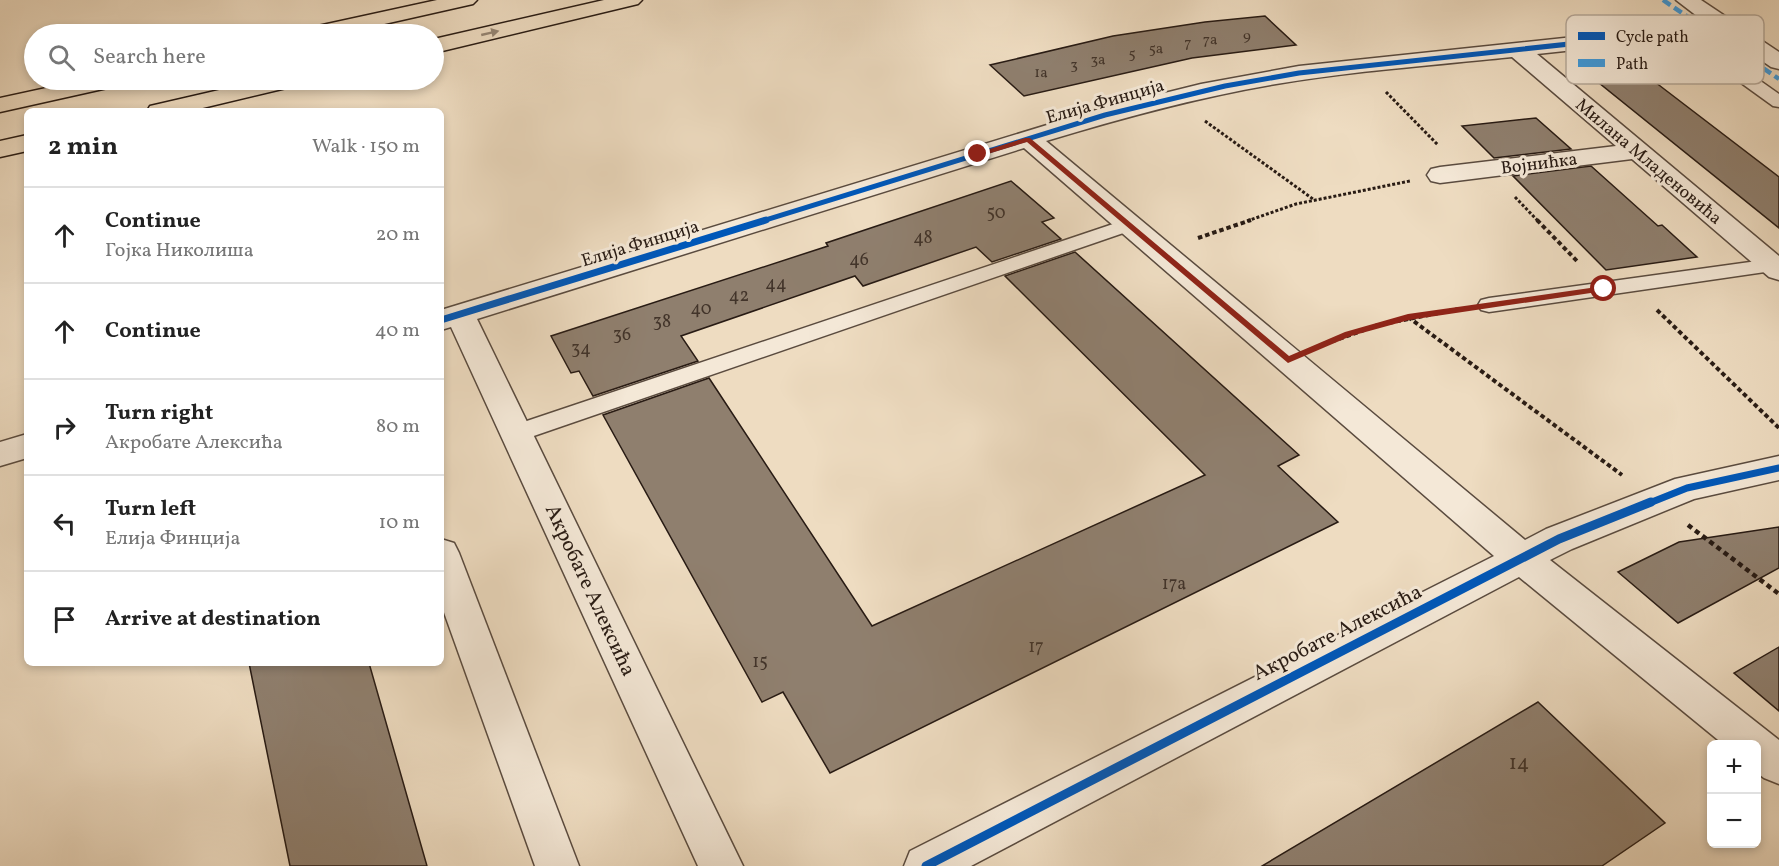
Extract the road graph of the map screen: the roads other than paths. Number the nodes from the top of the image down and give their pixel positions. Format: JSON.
{"nodes":[{"id":1,"x":465,"y":0,"type":"edge"},
{"id":2,"x":631,"y":0,"type":"edge"},
{"id":3,"x":1687,"y":0,"type":"edge"},
{"id":4,"x":1710,"y":15,"type":"edge"},
{"id":5,"x":357,"y":24,"type":"edge"},
{"id":6,"x":444,"y":44,"type":"edge"},
{"id":7,"x":1566,"y":46,"type":"edge"},
{"id":8,"x":1520,"y":51,"type":"junction"},
{"id":9,"x":1764,"y":52,"type":"edge"},
{"id":10,"x":1779,"y":62,"type":"edge"},
{"id":11,"x":1754,"y":84,"type":"edge"},
{"id":12,"x":68,"y":90,"type":"edge"},
{"id":13,"x":248,"y":90,"type":"edge"},
{"id":14,"x":1779,"y":102,"type":"edge"},
{"id":15,"x":0,"y":105,"type":"edge"},
{"id":16,"x":172,"y":108,"type":"edge"},
{"id":17,"x":1028,"y":139,"type":"junction"},
{"id":18,"x":24,"y":144,"type":"edge"},
{"id":19,"x":0,"y":149,"type":"edge"},
{"id":20,"x":1637,"y":151,"type":"junction"},
{"id":21,"x":1464,"y":172,"type":"road end"},
{"id":22,"x":1128,"y":225,"type":"junction"},
{"id":23,"x":1777,"y":267,"type":"edge"},
{"id":24,"x":1490,"y":304,"type":"road end"},
{"id":25,"x":450,"y":317,"type":"edge"},
{"id":26,"x":518,"y":433,"type":"junction"},
{"id":27,"x":24,"y":447,"type":"edge"},
{"id":28,"x":0,"y":454,"type":"edge"},
{"id":29,"x":1779,"y":468,"type":"edge"},
{"id":30,"x":1520,"y":557,"type":"junction"},
{"id":31,"x":444,"y":561,"type":"edge"},
{"id":32,"x":1748,"y":740,"type":"edge"},
{"id":33,"x":1761,"y":751,"type":"edge"},
{"id":34,"x":1779,"y":765,"type":"edge"},
{"id":35,"x":557,"y":866,"type":"edge"},
{"id":36,"x":721,"y":866,"type":"edge"},
{"id":37,"x":926,"y":866,"type":"edge"}],
"edges":[{"from":1,"to":5,"type":"main road"},
{"from":6,"to":2,"type":"main road","one_way":true},
{"from":3,"to":4,"type":"street"},
{"from":7,"to":8,"type":"street","name":"Елија Финција"},
{"from":8,"to":17,"type":"street","name":"Елија Финција"},
{"from":8,"to":20,"type":"street","name":"Милана Младеновића"},
{"from":9,"to":10,"type":"street"},
{"from":11,"to":14,"type":"lane"},
{"from":12,"to":15,"type":"main road"},
{"from":13,"to":16,"type":"main road"},
{"from":17,"to":22,"type":"street"},
{"from":17,"to":25,"type":"street","name":"Елија Финција"},
{"from":18,"to":19,"type":"main road"},
{"from":20,"to":21,"type":"street","name":"Војнићка"},
{"from":20,"to":23,"type":"street","name":"Милана Младеновића"},
{"from":22,"to":26,"type":"lane"},
{"from":22,"to":30,"type":"street"},
{"from":23,"to":24,"type":"lane"},
{"from":25,"to":26,"type":"street","name":"Акробате Алексића"},
{"from":26,"to":36,"type":"street","name":"Акробате Алексића"},
{"from":27,"to":28,"type":"street"},
{"from":29,"to":30,"type":"street","name":"Акробате Алексића"},
{"from":30,"to":32,"type":"street"},
{"from":30,"to":37,"type":"street","name":"Акробате Алексића"},
{"from":31,"to":35,"type":"street"},
{"from":33,"to":34,"type":"street"}]}
